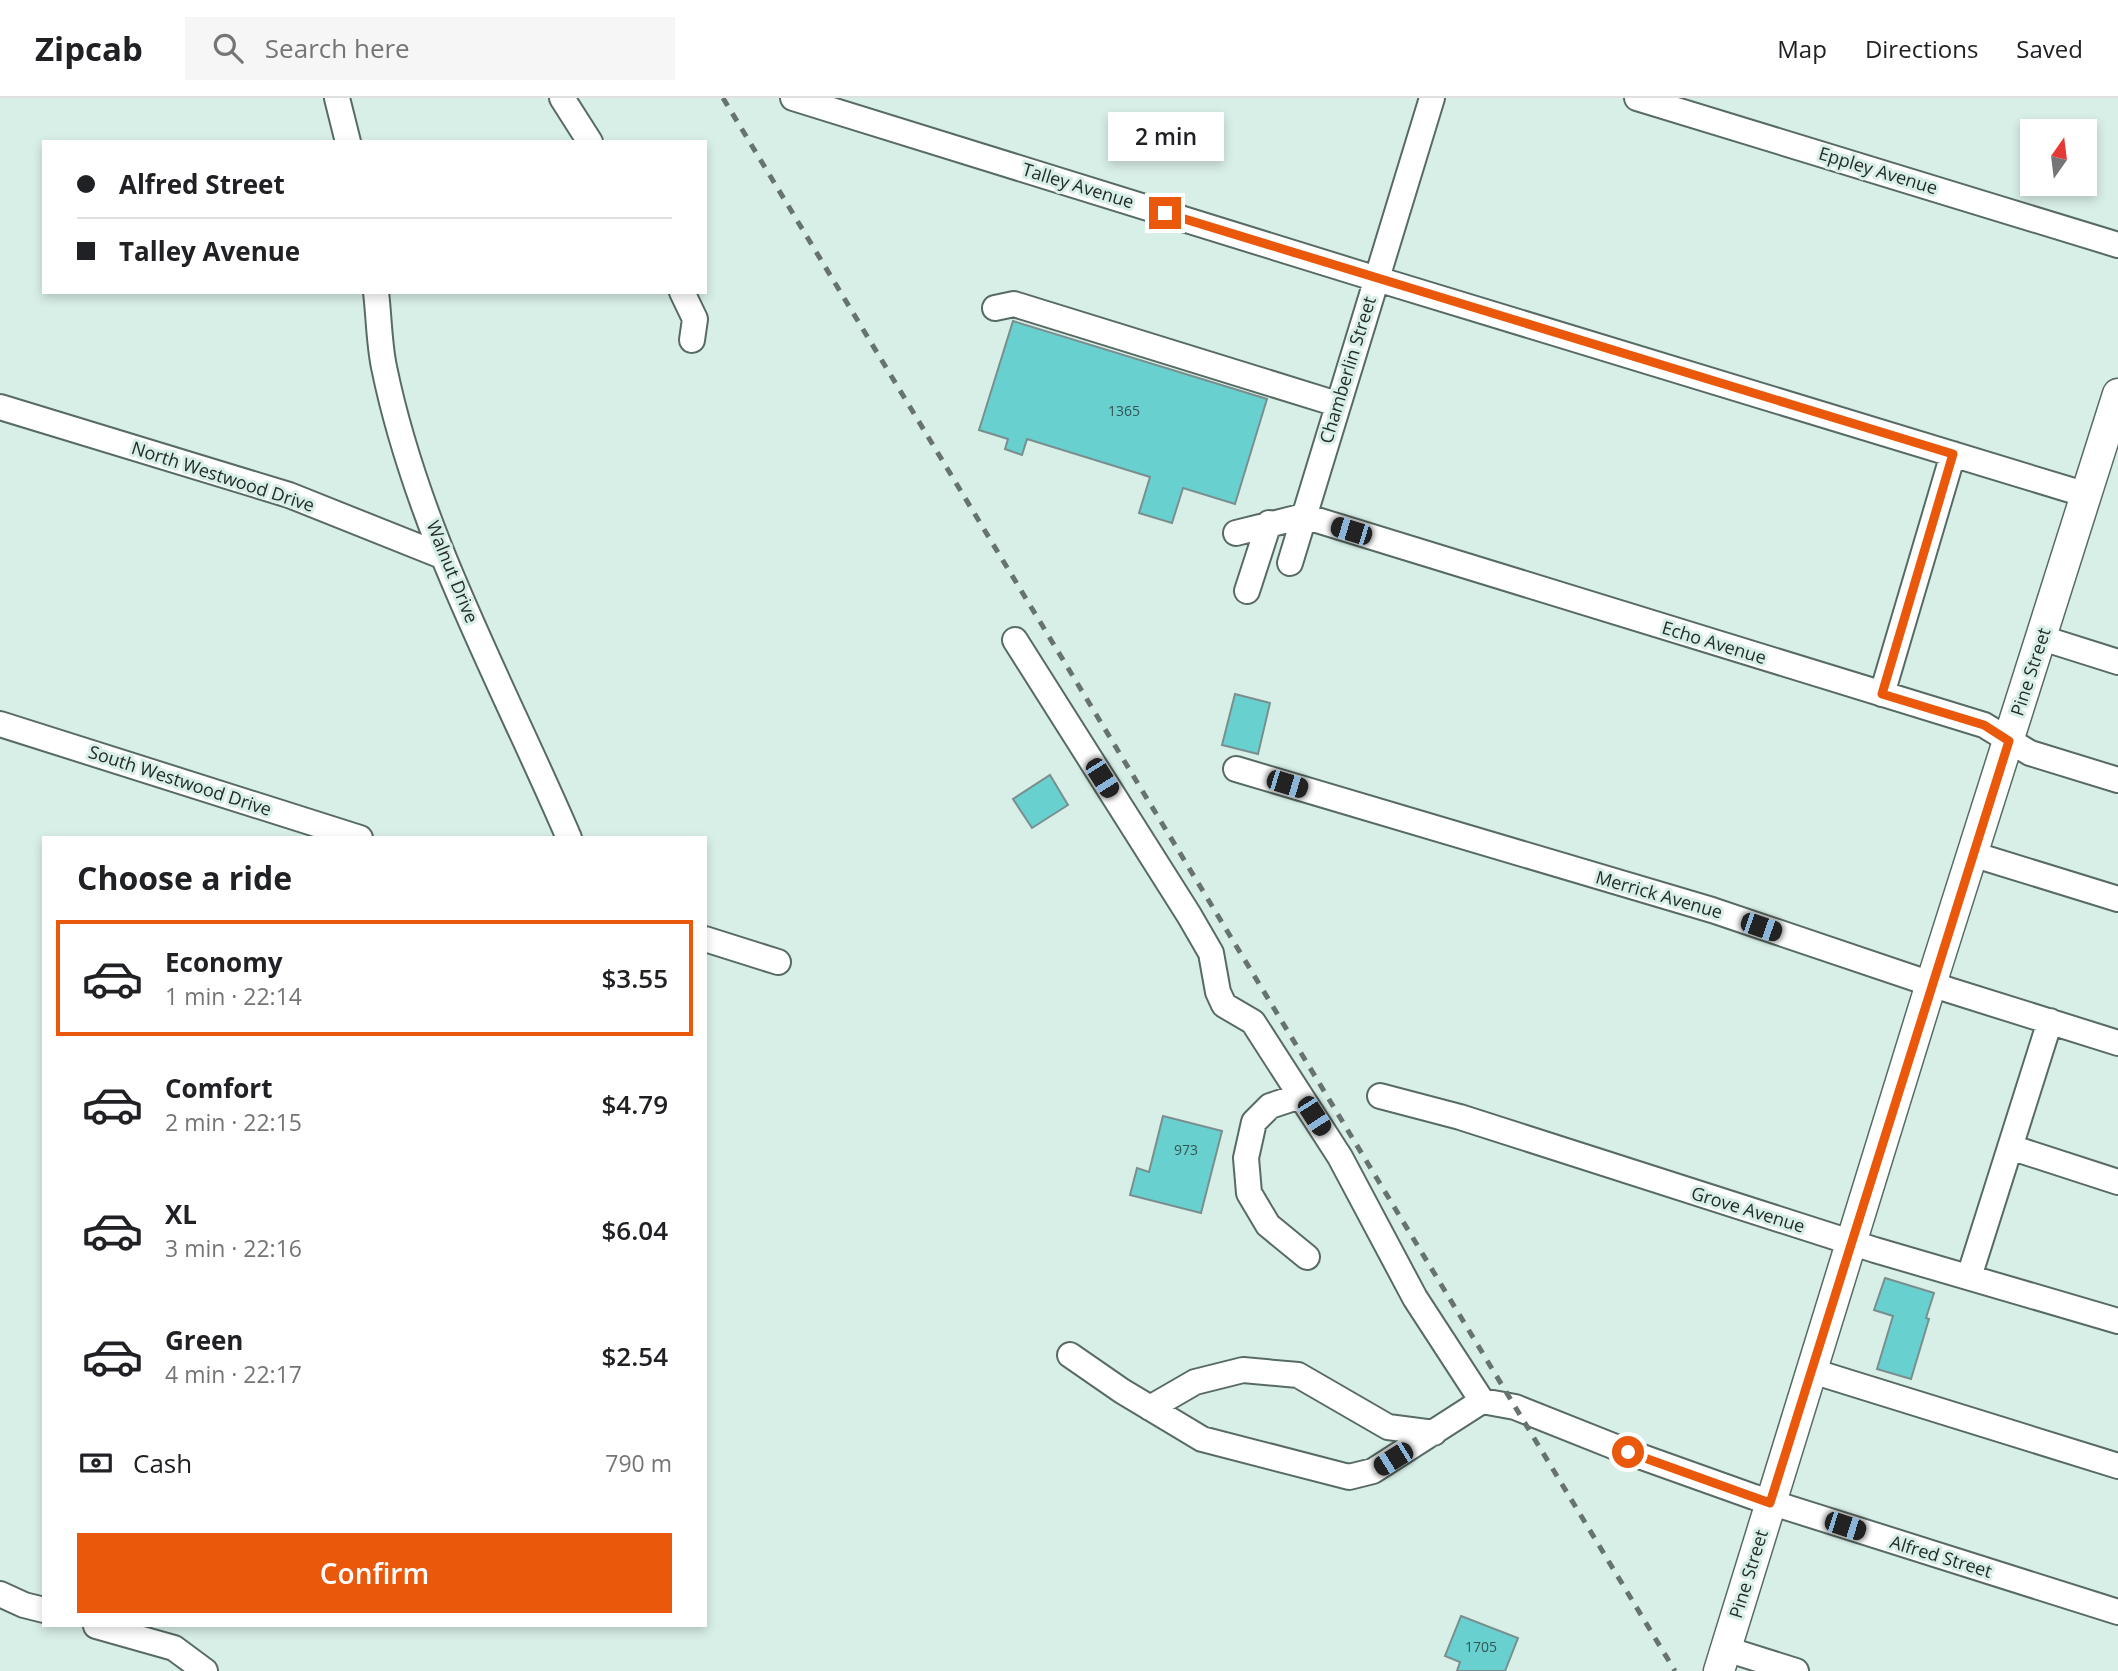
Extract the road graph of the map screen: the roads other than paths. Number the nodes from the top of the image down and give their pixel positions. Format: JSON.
{"nodes":[{"id":1,"x":337,"y":98,"type":"edge"},
{"id":2,"x":562,"y":98,"type":"edge"},
{"id":3,"x":793,"y":98,"type":"edge"},
{"id":4,"x":1432,"y":98,"type":"edge"},
{"id":5,"x":1637,"y":98,"type":"edge"},
{"id":6,"x":348,"y":140,"type":"edge"},
{"id":7,"x":589,"y":140,"type":"edge"},
{"id":8,"x":2118,"y":245,"type":"edge"},
{"id":9,"x":1377,"y":279,"type":"junction"},
{"id":10,"x":376,"y":294,"type":"edge"},
{"id":11,"x":683,"y":294,"type":"edge"},
{"id":12,"x":995,"y":308,"type":"dead end"},
{"id":13,"x":692,"y":340,"type":"dead end"},
{"id":14,"x":2118,"y":394,"type":"edge"},
{"id":15,"x":1338,"y":404,"type":"junction"},
{"id":16,"x":0,"y":407,"type":"edge"},
{"id":17,"x":1953,"y":454,"type":"junction"},
{"id":18,"x":2087,"y":495,"type":"junction"},
{"id":19,"x":1304,"y":516,"type":"junction"},
{"id":20,"x":1269,"y":523,"type":"junction"},
{"id":21,"x":1236,"y":533,"type":"dead end"},
{"id":22,"x":442,"y":556,"type":"junction"},
{"id":23,"x":1290,"y":563,"type":"dead end"},
{"id":24,"x":1247,"y":592,"type":"dead end"},
{"id":25,"x":2042,"y":638,"type":"junction"},
{"id":26,"x":1015,"y":640,"type":"dead end"},
{"id":27,"x":2118,"y":662,"type":"edge"},
{"id":28,"x":1882,"y":694,"type":"junction"},
{"id":29,"x":0,"y":724,"type":"edge"},
{"id":30,"x":2009,"y":741,"type":"junction"},
{"id":31,"x":1236,"y":769,"type":"dead end"},
{"id":32,"x":2118,"y":780,"type":"edge"},
{"id":33,"x":354,"y":836,"type":"edge"},
{"id":34,"x":568,"y":836,"type":"edge"},
{"id":35,"x":1972,"y":854,"type":"junction"},
{"id":36,"x":2118,"y":899,"type":"edge"},
{"id":37,"x":707,"y":940,"type":"edge"},
{"id":38,"x":778,"y":962,"type":"dead end"},
{"id":39,"x":1931,"y":984,"type":"junction"},
{"id":40,"x":2050,"y":1021,"type":"junction"},
{"id":41,"x":2118,"y":1043,"type":"edge"},
{"id":42,"x":1300,"y":1096,"type":"junction"},
{"id":43,"x":1380,"y":1096,"type":"dead end"},
{"id":44,"x":2010,"y":1147,"type":"junction"},
{"id":45,"x":2118,"y":1182,"type":"edge"},
{"id":46,"x":1852,"y":1242,"type":"junction"},
{"id":47,"x":1307,"y":1257,"type":"dead end"},
{"id":48,"x":1969,"y":1277,"type":"junction"},
{"id":49,"x":2118,"y":1321,"type":"edge"},
{"id":50,"x":1070,"y":1355,"type":"dead end"},
{"id":51,"x":1812,"y":1371,"type":"junction"},
{"id":52,"x":1482,"y":1401,"type":"junction"},
{"id":53,"x":1150,"y":1408,"type":"junction"},
{"id":54,"x":1434,"y":1433,"type":"junction"},
{"id":55,"x":2118,"y":1466,"type":"edge"},
{"id":56,"x":1770,"y":1503,"type":"junction"},
{"id":57,"x":0,"y":1594,"type":"edge"},
{"id":58,"x":42,"y":1610,"type":"edge"},
{"id":59,"x":2118,"y":1612,"type":"edge"},
{"id":60,"x":100,"y":1627,"type":"edge"},
{"id":61,"x":1722,"y":1660,"type":"edge"},
{"id":62,"x":205,"y":1671,"type":"edge"},
{"id":63,"x":1796,"y":1671,"type":"edge"}],
"edges":[{"from":1,"to":6,"type":"street"},
{"from":2,"to":7,"type":"street"},
{"from":3,"to":9,"type":"street","name":"Talley Avenue"},
{"from":4,"to":9,"type":"street","name":"Chamberlin Street"},
{"from":5,"to":8,"type":"street","name":"Eppley Avenue"},
{"from":9,"to":15,"type":"street","name":"Chamberlin Street"},
{"from":9,"to":17,"type":"street","name":"Talley Avenue"},
{"from":10,"to":22,"type":"street","name":"Walnut Drive"},
{"from":11,"to":13,"type":"street"},
{"from":12,"to":15,"type":"street"},
{"from":14,"to":18,"type":"main road","name":"Pine Street"},
{"from":15,"to":19,"type":"street","name":"Chamberlin Street"},
{"from":16,"to":22,"type":"street","name":"North Westwood Drive"},
{"from":17,"to":18,"type":"street","name":"Talley Avenue"},
{"from":17,"to":28,"type":"street"},
{"from":18,"to":25,"type":"main road","name":"Pine Street"},
{"from":19,"to":20,"type":"street"},
{"from":19,"to":23,"type":"street","name":"Chamberlin Street"},
{"from":19,"to":28,"type":"street","name":"Echo Avenue"},
{"from":20,"to":21,"type":"street"},
{"from":20,"to":24,"type":"street"},
{"from":22,"to":34,"type":"street","name":"Walnut Drive"},
{"from":25,"to":27,"type":"street"},
{"from":25,"to":30,"type":"main road","name":"Pine Street"},
{"from":26,"to":42,"type":"street"},
{"from":28,"to":30,"type":"street","name":"Echo Avenue"},
{"from":29,"to":33,"type":"street","name":"South Westwood Drive"},
{"from":30,"to":32,"type":"street","name":"Echo Avenue"},
{"from":30,"to":35,"type":"main road","name":"Pine Street"},
{"from":31,"to":39,"type":"street","name":"Merrick Avenue"},
{"from":35,"to":36,"type":"street"},
{"from":35,"to":39,"type":"main road","name":"Pine Street"},
{"from":37,"to":38,"type":"street"},
{"from":39,"to":40,"type":"street","name":"Merrick Avenue"},
{"from":39,"to":46,"type":"main road","name":"Pine Street"},
{"from":40,"to":41,"type":"street","name":"Merrick Avenue"},
{"from":40,"to":44,"type":"street"},
{"from":42,"to":47,"type":"street"},
{"from":42,"to":52,"type":"street"},
{"from":43,"to":46,"type":"street","name":"Grove Avenue"},
{"from":44,"to":45,"type":"street"},
{"from":44,"to":48,"type":"street"},
{"from":46,"to":48,"type":"street","name":"Grove Avenue"},
{"from":46,"to":51,"type":"main road","name":"Pine Street"},
{"from":48,"to":49,"type":"street","name":"Grove Avenue"},
{"from":50,"to":53,"type":"street"},
{"from":51,"to":55,"type":"street"},
{"from":51,"to":56,"type":"main road","name":"Pine Street"},
{"from":52,"to":54,"type":"street"},
{"from":52,"to":56,"type":"street","name":"Alfred Street"},
{"from":53,"to":54,"type":"street"},
{"from":53,"to":54,"type":"street"},
{"from":56,"to":59,"type":"street","name":"Alfred Street"},
{"from":56,"to":61,"type":"main road","name":"Pine Street"},
{"from":57,"to":58,"type":"street"},
{"from":60,"to":62,"type":"street"},
{"from":61,"to":63,"type":"street"}]}
